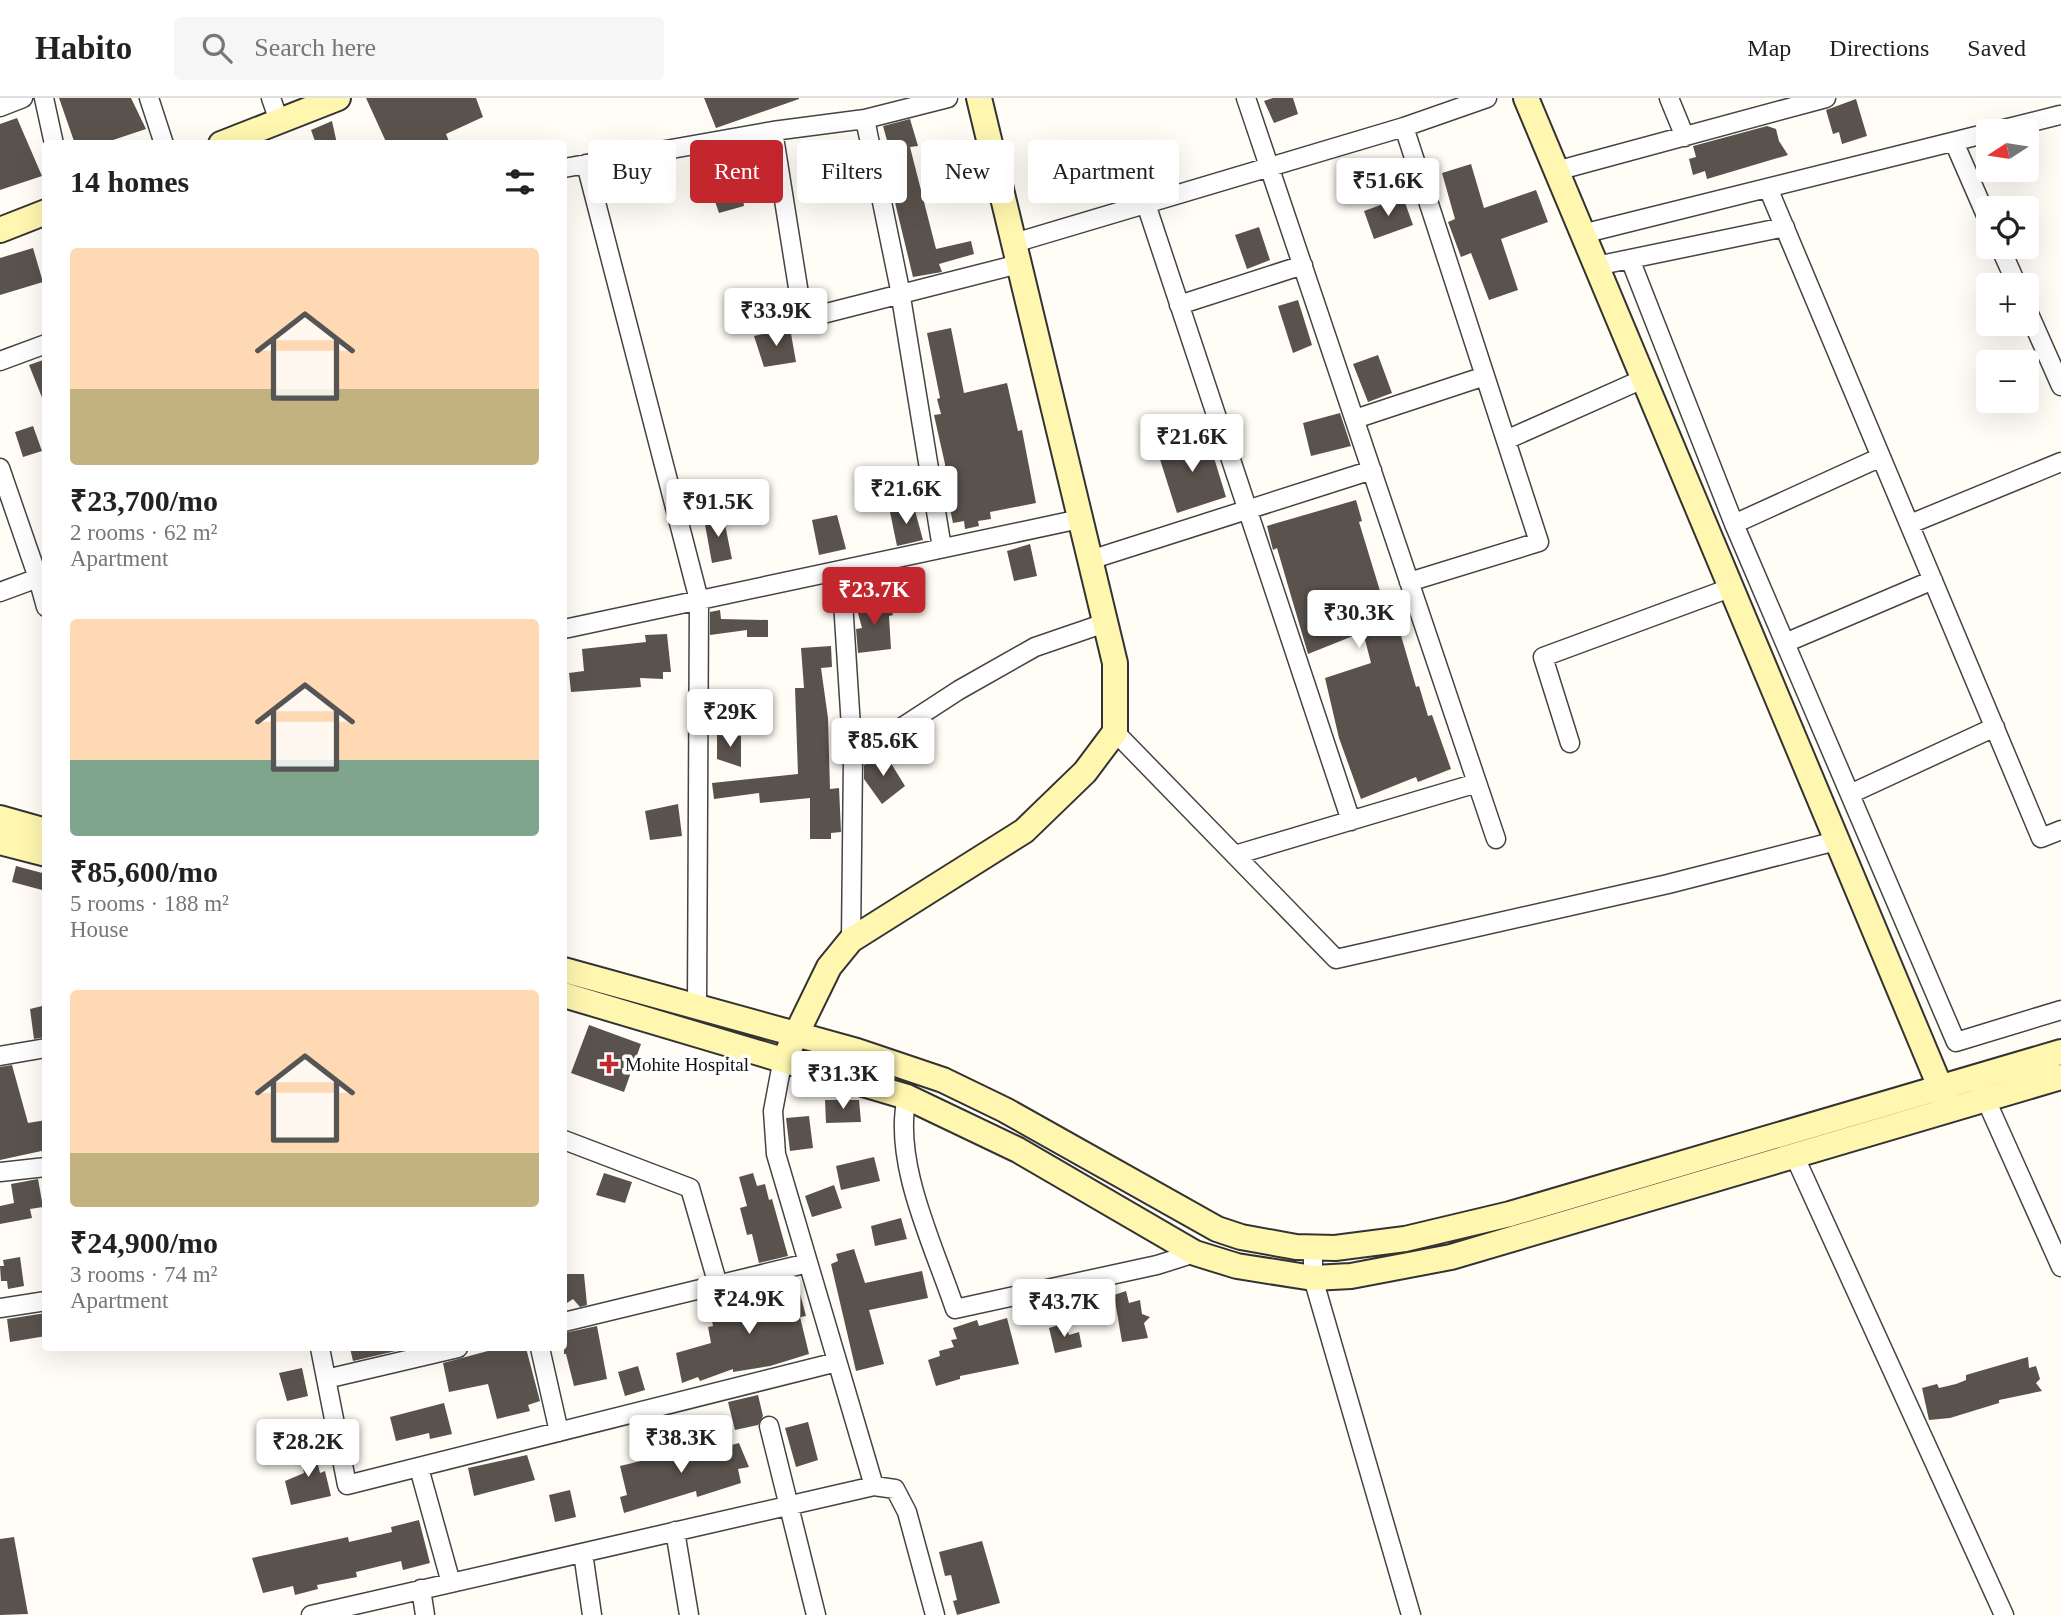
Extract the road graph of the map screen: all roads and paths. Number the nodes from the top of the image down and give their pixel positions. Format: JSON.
{"nodes":[{"id":1,"x":23,"y":98,"type":"edge"},
{"id":2,"x":44,"y":98,"type":"edge"},
{"id":3,"x":149,"y":98,"type":"edge"},
{"id":4,"x":338,"y":98,"type":"edge"},
{"id":5,"x":948,"y":98,"type":"edge"},
{"id":6,"x":979,"y":98,"type":"edge"},
{"id":7,"x":1246,"y":98,"type":"edge"},
{"id":8,"x":1487,"y":98,"type":"edge"},
{"id":9,"x":1526,"y":98,"type":"edge"},
{"id":10,"x":1669,"y":98,"type":"edge"},
{"id":11,"x":1826,"y":98,"type":"edge"},
{"id":12,"x":0,"y":107,"type":"edge"},
{"id":13,"x":275,"y":109,"type":"edge"},
{"id":14,"x":2060,"y":116,"type":"edge"},
{"id":15,"x":864,"y":119,"type":"junction"},
{"id":16,"x":2039,"y":121,"type":"edge"},
{"id":17,"x":1404,"y":127,"type":"junction"},
{"id":18,"x":772,"y":131,"type":"junction"},
{"id":19,"x":1685,"y":136,"type":"junction"},
{"id":20,"x":1976,"y":136,"type":"edge"},
{"id":21,"x":53,"y":140,"type":"edge"},
{"id":22,"x":163,"y":140,"type":"edge"},
{"id":23,"x":227,"y":140,"type":"edge"},
{"id":24,"x":1954,"y":142,"type":"junction"},
{"id":25,"x":586,"y":164,"type":"junction"},
{"id":26,"x":567,"y":167,"type":"edge"},
{"id":27,"x":1269,"y":167,"type":"junction"},
{"id":28,"x":1556,"y":171,"type":"junction"},
{"id":29,"x":1768,"y":188,"type":"junction"},
{"id":30,"x":1978,"y":196,"type":"edge"},
{"id":31,"x":1146,"y":204,"type":"junction"},
{"id":32,"x":42,"y":214,"type":"edge"},
{"id":33,"x":1785,"y":227,"type":"junction"},
{"id":34,"x":0,"y":230,"type":"edge"},
{"id":35,"x":1583,"y":234,"type":"junction"},
{"id":36,"x":1016,"y":253,"type":"junction"},
{"id":37,"x":1630,"y":259,"type":"junction"},
{"id":38,"x":1303,"y":265,"type":"junction"},
{"id":39,"x":1596,"y":266,"type":"junction"},
{"id":40,"x":901,"y":294,"type":"junction"},
{"id":41,"x":1179,"y":305,"type":"junction"},
{"id":42,"x":2039,"y":336,"type":"edge"},
{"id":43,"x":42,"y":345,"type":"edge"},
{"id":44,"x":0,"y":361,"type":"edge"},
{"id":45,"x":1485,"y":376,"type":"junction"},
{"id":46,"x":1643,"y":379,"type":"junction"},
{"id":47,"x":2061,"y":386,"type":"edge"},
{"id":48,"x":1355,"y":419,"type":"junction"},
{"id":49,"x":1506,"y":440,"type":"junction"},
{"id":50,"x":1881,"y":457,"type":"junction"},
{"id":51,"x":2061,"y":462,"type":"edge"},
{"id":52,"x":1372,"y":470,"type":"junction"},
{"id":53,"x":2,"y":477,"type":"edge"},
{"id":54,"x":1248,"y":510,"type":"junction"},
{"id":55,"x":1080,"y":519,"type":"junction"},
{"id":56,"x":1734,"y":524,"type":"junction"},
{"id":57,"x":1910,"y":524,"type":"junction"},
{"id":58,"x":942,"y":548,"type":"junction"},
{"id":59,"x":1090,"y":560,"type":"junction"},
{"id":60,"x":841,"y":570,"type":"junction"},
{"id":61,"x":38,"y":578,"type":"junction"},
{"id":62,"x":1933,"y":580,"type":"junction"},
{"id":63,"x":1409,"y":582,"type":"junction"},
{"id":64,"x":1730,"y":588,"type":"junction"},
{"id":65,"x":0,"y":592,"type":"edge"},
{"id":66,"x":42,"y":592,"type":"edge"},
{"id":67,"x":699,"y":600,"type":"junction"},
{"id":68,"x":1105,"y":623,"type":"junction"},
{"id":69,"x":567,"y":628,"type":"edge"},
{"id":70,"x":1785,"y":643,"type":"junction"},
{"id":71,"x":1995,"y":727,"type":"junction"},
{"id":72,"x":1115,"y":732,"type":"junction"},
{"id":73,"x":1570,"y":743,"type":"dead end"},
{"id":74,"x":853,"y":759,"type":"junction"},
{"id":75,"x":1477,"y":783,"type":"junction"},
{"id":76,"x":1850,"y":794,"type":"junction"},
{"id":77,"x":0,"y":818,"type":"edge"},
{"id":78,"x":1351,"y":821,"type":"junction"},
{"id":79,"x":42,"y":830,"type":"edge"},
{"id":80,"x":2061,"y":830,"type":"edge"},
{"id":81,"x":1496,"y":839,"type":"dead end"},
{"id":82,"x":1836,"y":841,"type":"junction"},
{"id":83,"x":0,"y":842,"type":"edge"},
{"id":84,"x":42,"y":853,"type":"edge"},
{"id":85,"x":1235,"y":855,"type":"junction"},
{"id":86,"x":851,"y":940,"type":"junction"},
{"id":87,"x":567,"y":970,"type":"edge"},
{"id":88,"x":567,"y":996,"type":"edge"},
{"id":89,"x":697,"y":1006,"type":"junction"},
{"id":90,"x":2061,"y":1010,"type":"edge"},
{"id":91,"x":798,"y":1035,"type":"junction"},
{"id":92,"x":42,"y":1049,"type":"edge"},
{"id":93,"x":2061,"y":1052,"type":"edge"},
{"id":94,"x":0,"y":1056,"type":"edge"},
{"id":95,"x":783,"y":1058,"type":"junction"},
{"id":96,"x":2061,"y":1077,"type":"edge"},
{"id":97,"x":1981,"y":1087,"type":"junction"},
{"id":98,"x":907,"y":1097,"type":"junction"},
{"id":99,"x":1945,"y":1097,"type":"junction"},
{"id":100,"x":567,"y":1141,"type":"edge"},
{"id":101,"x":1794,"y":1156,"type":"junction"},
{"id":102,"x":42,"y":1167,"type":"edge"},
{"id":103,"x":0,"y":1172,"type":"edge"},
{"id":104,"x":1313,"y":1247,"type":"junction"},
{"id":105,"x":1195,"y":1253,"type":"junction"},
{"id":106,"x":808,"y":1263,"type":"junction"},
{"id":107,"x":2061,"y":1267,"type":"edge"},
{"id":108,"x":1313,"y":1278,"type":"junction"},
{"id":109,"x":718,"y":1285,"type":"junction"},
{"id":110,"x":42,"y":1302,"type":"edge"},
{"id":111,"x":0,"y":1307,"type":"edge"},
{"id":112,"x":567,"y":1321,"type":"edge"},
{"id":113,"x":321,"y":1351,"type":"edge"},
{"id":114,"x":445,"y":1351,"type":"edge"},
{"id":115,"x":541,"y":1351,"type":"edge"},
{"id":116,"x":837,"y":1362,"type":"junction"},
{"id":117,"x":326,"y":1379,"type":"junction"},
{"id":118,"x":769,"y":1426,"type":"dead end"},
{"id":119,"x":559,"y":1432,"type":"junction"},
{"id":120,"x":419,"y":1468,"type":"junction"},
{"id":121,"x":874,"y":1486,"type":"junction"},
{"id":122,"x":790,"y":1505,"type":"junction"},
{"id":123,"x":675,"y":1531,"type":"junction"},
{"id":124,"x":583,"y":1553,"type":"junction"},
{"id":125,"x":451,"y":1583,"type":"junction"},
{"id":126,"x":421,"y":1590,"type":"junction"},
{"id":127,"x":311,"y":1615,"type":"edge"},
{"id":128,"x":425,"y":1615,"type":"edge"},
{"id":129,"x":592,"y":1615,"type":"edge"},
{"id":130,"x":690,"y":1615,"type":"edge"},
{"id":131,"x":816,"y":1615,"type":"edge"},
{"id":132,"x":935,"y":1615,"type":"edge"},
{"id":133,"x":1411,"y":1615,"type":"edge"},
{"id":134,"x":2004,"y":1615,"type":"edge"}],
"edges":[{"from":1,"to":12,"type":"street"},
{"from":2,"to":21,"type":"street"},
{"from":3,"to":22,"type":"street"},
{"from":4,"to":13,"type":"main road"},
{"from":5,"to":15,"type":"street"},
{"from":6,"to":36,"type":"main road"},
{"from":7,"to":27,"type":"street"},
{"from":8,"to":17,"type":"street"},
{"from":9,"to":28,"type":"main road"},
{"from":10,"to":19,"type":"street"},
{"from":11,"to":19,"type":"street"},
{"from":13,"to":23,"type":"main road"},
{"from":14,"to":16,"type":"street"},
{"from":15,"to":18,"type":"street"},
{"from":15,"to":40,"type":"street"},
{"from":17,"to":27,"type":"street"},
{"from":17,"to":45,"type":"street"},
{"from":18,"to":25,"type":"street"},
{"from":18,"to":40,"type":"street"},
{"from":19,"to":28,"type":"street"},
{"from":20,"to":24,"type":"street"},
{"from":24,"to":29,"type":"street"},
{"from":24,"to":30,"type":"street"},
{"from":25,"to":26,"type":"street"},
{"from":25,"to":67,"type":"street"},
{"from":27,"to":31,"type":"street"},
{"from":27,"to":38,"type":"street"},
{"from":28,"to":35,"type":"main road"},
{"from":29,"to":33,"type":"street"},
{"from":29,"to":35,"type":"street"},
{"from":31,"to":36,"type":"street"},
{"from":31,"to":41,"type":"street"},
{"from":32,"to":34,"type":"main road"},
{"from":33,"to":37,"type":"street"},
{"from":33,"to":50,"type":"street"},
{"from":35,"to":39,"type":"main road"},
{"from":36,"to":40,"type":"street"},
{"from":36,"to":55,"type":"main road"},
{"from":37,"to":39,"type":"street"},
{"from":37,"to":56,"type":"street"},
{"from":38,"to":41,"type":"street"},
{"from":38,"to":48,"type":"street"},
{"from":39,"to":46,"type":"main road"},
{"from":40,"to":58,"type":"street"},
{"from":41,"to":54,"type":"street"},
{"from":42,"to":47,"type":"street"},
{"from":43,"to":44,"type":"street"},
{"from":45,"to":48,"type":"street"},
{"from":45,"to":49,"type":"street"},
{"from":46,"to":49,"type":"street"},
{"from":46,"to":64,"type":"main road"},
{"from":48,"to":52,"type":"street"},
{"from":49,"to":63,"type":"street"},
{"from":50,"to":56,"type":"street"},
{"from":50,"to":57,"type":"street"},
{"from":51,"to":57,"type":"street"},
{"from":52,"to":54,"type":"street"},
{"from":52,"to":63,"type":"street"},
{"from":53,"to":61,"type":"street"},
{"from":54,"to":59,"type":"street"},
{"from":54,"to":78,"type":"street"},
{"from":55,"to":58,"type":"street"},
{"from":55,"to":59,"type":"main road"},
{"from":56,"to":70,"type":"street"},
{"from":57,"to":62,"type":"street"},
{"from":58,"to":60,"type":"street"},
{"from":59,"to":68,"type":"main road"},
{"from":60,"to":67,"type":"street"},
{"from":60,"to":74,"type":"street"},
{"from":61,"to":65,"type":"street"},
{"from":61,"to":66,"type":"street"},
{"from":62,"to":70,"type":"street"},
{"from":62,"to":71,"type":"street"},
{"from":63,"to":75,"type":"street"},
{"from":64,"to":73,"type":"street"},
{"from":64,"to":82,"type":"main road"},
{"from":67,"to":69,"type":"street"},
{"from":67,"to":89,"type":"street"},
{"from":68,"to":72,"type":"main road"},
{"from":68,"to":74,"type":"street"},
{"from":70,"to":76,"type":"street"},
{"from":71,"to":76,"type":"street"},
{"from":71,"to":80,"type":"street"},
{"from":72,"to":85,"type":"street"},
{"from":72,"to":86,"type":"main road"},
{"from":74,"to":86,"type":"street"},
{"from":75,"to":78,"type":"street"},
{"from":75,"to":81,"type":"street"},
{"from":76,"to":90,"type":"street"},
{"from":77,"to":79,"type":"main road"},
{"from":78,"to":85,"type":"street"},
{"from":82,"to":85,"type":"street"},
{"from":82,"to":99,"type":"main road"},
{"from":83,"to":84,"type":"main road"},
{"from":86,"to":91,"type":"main road"},
{"from":87,"to":89,"type":"main road"},
{"from":88,"to":95,"type":"main road"},
{"from":89,"to":91,"type":"main road"},
{"from":91,"to":95,"type":"main road"},
{"from":91,"to":104,"type":"main road"},
{"from":92,"to":94,"type":"street"},
{"from":93,"to":97,"type":"main road"},
{"from":95,"to":98,"type":"main road"},
{"from":95,"to":106,"type":"street"},
{"from":96,"to":97,"type":"main road"},
{"from":97,"to":99,"type":"main road"},
{"from":97,"to":107,"type":"street"},
{"from":98,"to":105,"type":"main road"},
{"from":98,"to":105,"type":"street"},
{"from":99,"to":101,"type":"main road"},
{"from":99,"to":104,"type":"main road"},
{"from":100,"to":109,"type":"street"},
{"from":101,"to":108,"type":"main road"},
{"from":101,"to":134,"type":"street"},
{"from":102,"to":103,"type":"street"},
{"from":104,"to":108,"type":"street"},
{"from":105,"to":108,"type":"main road"},
{"from":106,"to":109,"type":"street"},
{"from":106,"to":116,"type":"street"},
{"from":108,"to":133,"type":"street"},
{"from":109,"to":112,"type":"street"},
{"from":110,"to":111,"type":"street"},
{"from":113,"to":117,"type":"street"},
{"from":114,"to":117,"type":"street"},
{"from":115,"to":119,"type":"street"},
{"from":116,"to":119,"type":"street"},
{"from":116,"to":121,"type":"street"},
{"from":117,"to":120,"type":"street"},
{"from":118,"to":122,"type":"street"},
{"from":119,"to":120,"type":"street"},
{"from":120,"to":125,"type":"street"},
{"from":121,"to":122,"type":"street"},
{"from":121,"to":132,"type":"street"},
{"from":122,"to":123,"type":"street"},
{"from":122,"to":131,"type":"street"},
{"from":123,"to":124,"type":"street"},
{"from":123,"to":130,"type":"street"},
{"from":124,"to":125,"type":"street"},
{"from":124,"to":129,"type":"street"},
{"from":125,"to":126,"type":"street"},
{"from":126,"to":127,"type":"street"},
{"from":126,"to":128,"type":"street"}]}
